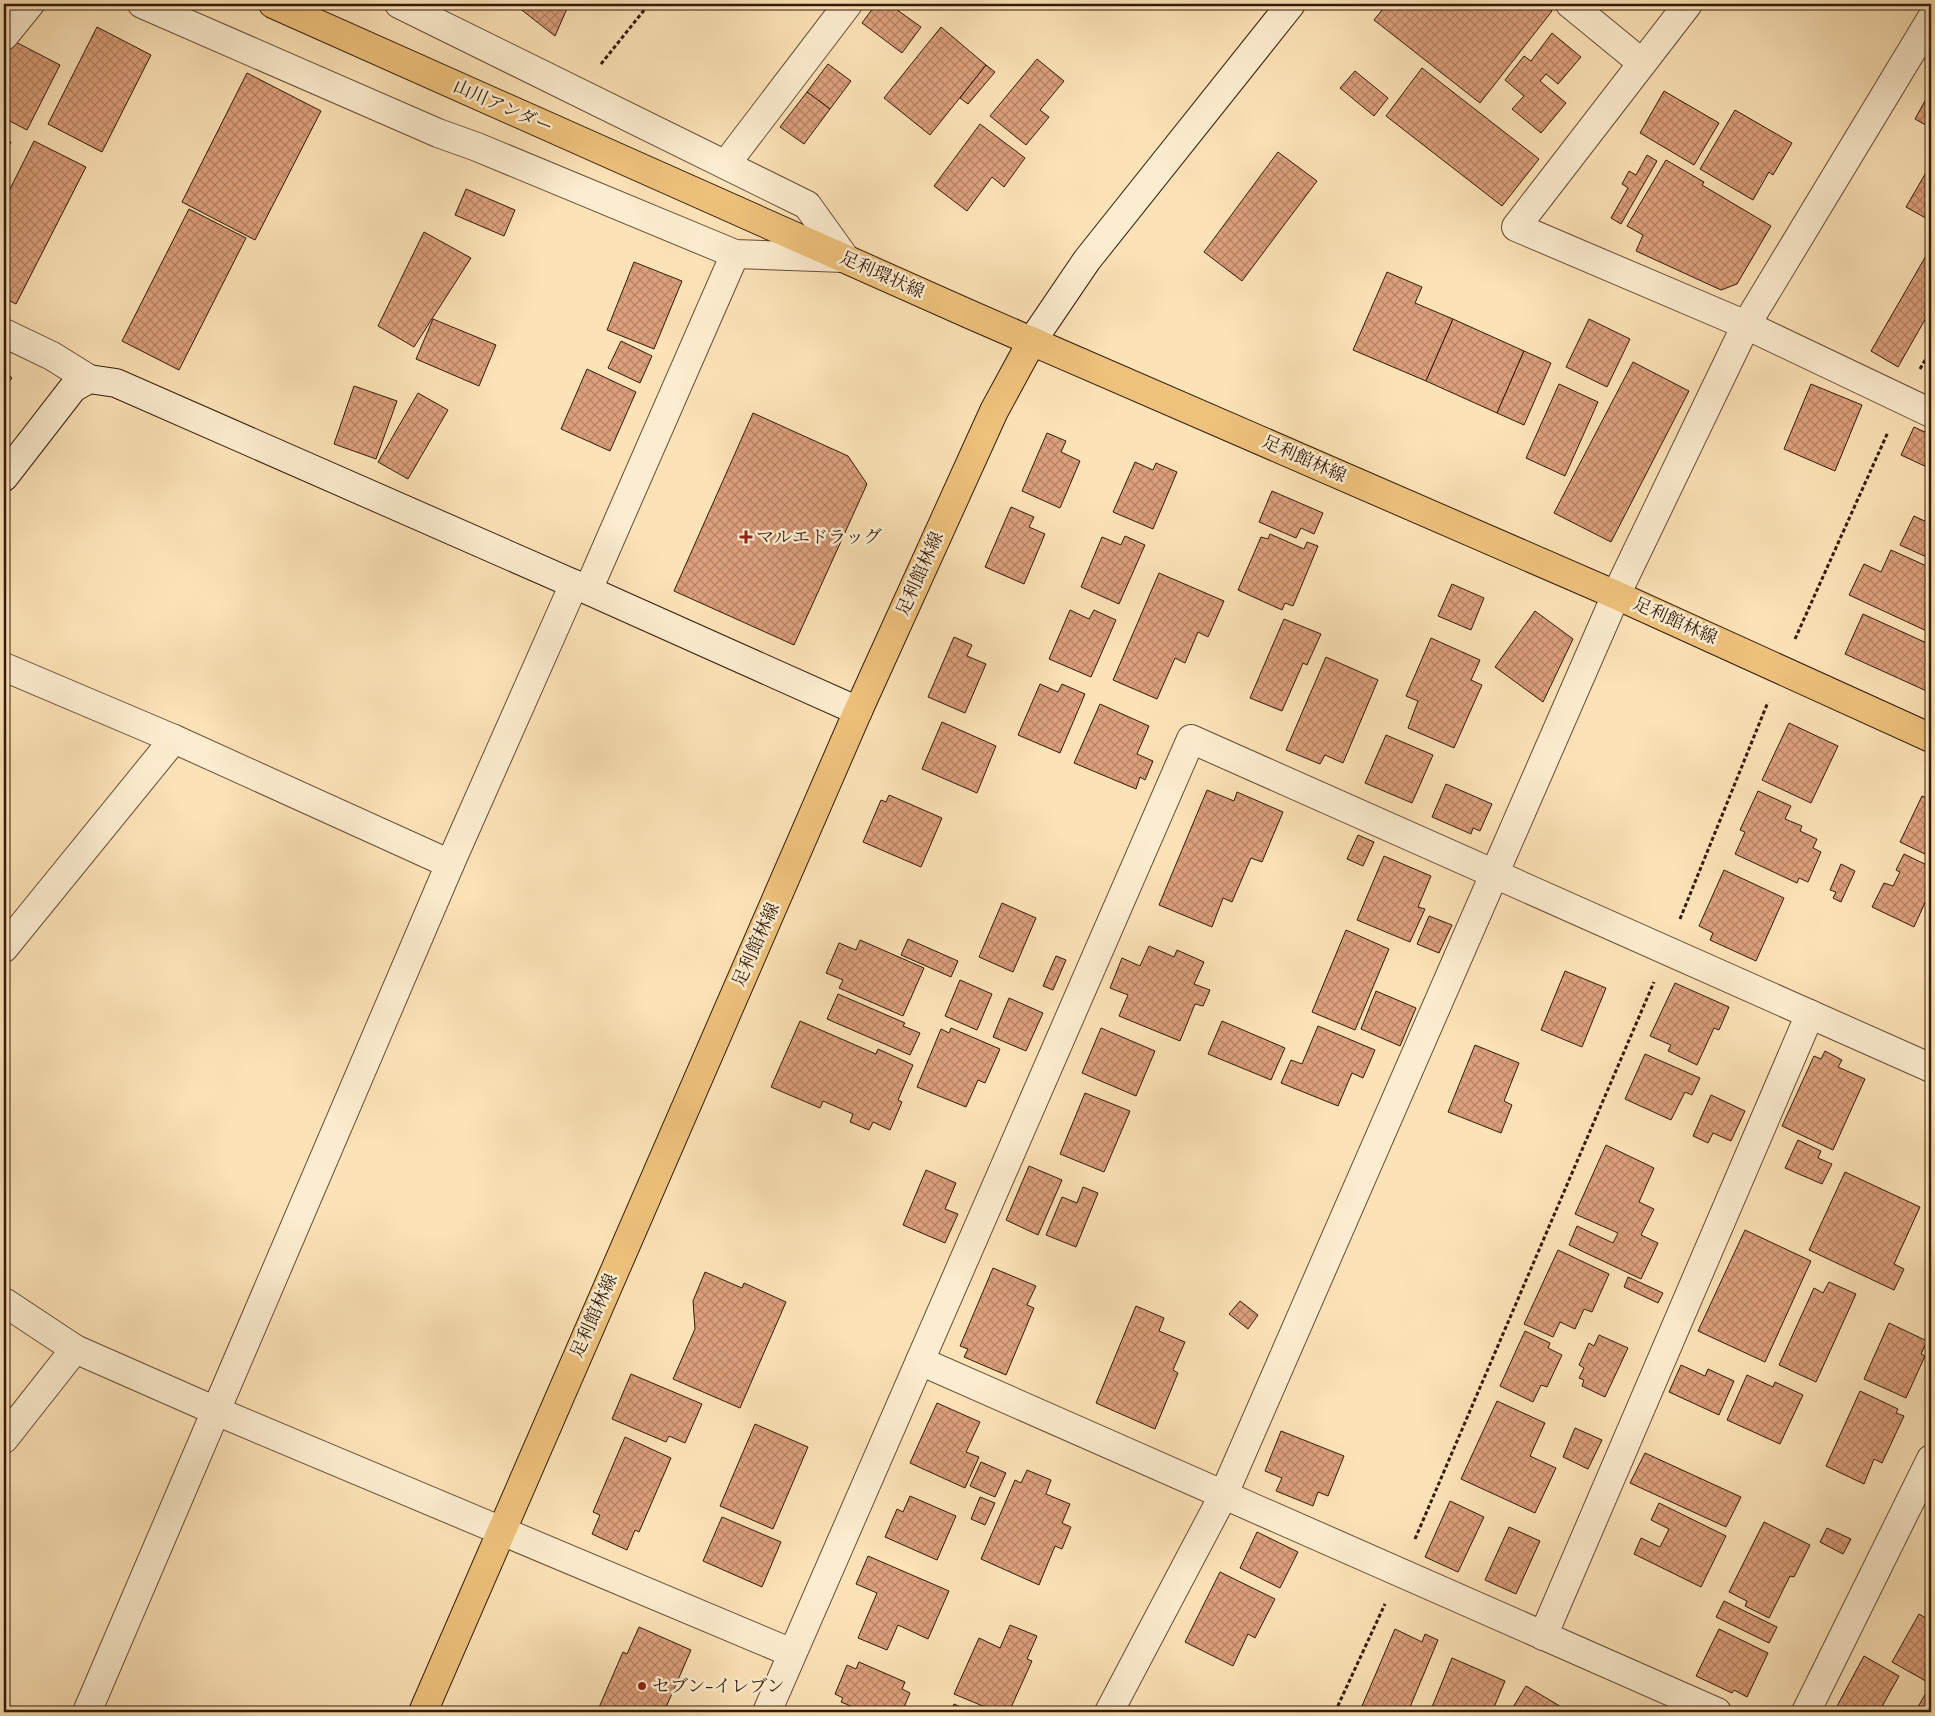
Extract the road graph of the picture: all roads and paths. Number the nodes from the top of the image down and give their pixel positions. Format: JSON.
{"nodes":[{"id":1,"x":30,"y":4,"type":"edge"},
{"id":2,"x":142,"y":4,"type":"edge"},
{"id":3,"x":273,"y":4,"type":"edge"},
{"id":4,"x":400,"y":4,"type":"edge"},
{"id":5,"x":649,"y":4,"type":"edge"},
{"id":6,"x":848,"y":4,"type":"edge"},
{"id":7,"x":1290,"y":4,"type":"edge"},
{"id":8,"x":1570,"y":4,"type":"edge"},
{"id":9,"x":1688,"y":4,"type":"edge"},
{"id":10,"x":437,"y":11,"type":"edge"},
{"id":11,"x":1931,"y":19,"type":"edge"},
{"id":12,"x":4,"y":36,"type":"edge"},
{"id":13,"x":1642,"y":63,"type":"junction"},
{"id":14,"x":599,"y":65,"type":"dead end"},
{"id":15,"x":726,"y":164,"type":"junction"},
{"id":16,"x":733,"y":209,"type":"joint"},
{"id":17,"x":735,"y":254,"type":"junction"},
{"id":18,"x":846,"y":258,"type":"junction"},
{"id":19,"x":1746,"y":325,"type":"junction"},
{"id":20,"x":4,"y":333,"type":"edge"},
{"id":21,"x":1032,"y":341,"type":"junction"},
{"id":22,"x":1931,"y":350,"type":"edge"},
{"id":23,"x":89,"y":379,"type":"junction"},
{"id":24,"x":1902,"y":400,"type":"junction"},
{"id":25,"x":1931,"y":413,"type":"edge"},
{"id":26,"x":4,"y":477,"type":"edge"},
{"id":27,"x":581,"y":587,"type":"junction"},
{"id":28,"x":1616,"y":595,"type":"junction"},
{"id":29,"x":4,"y":667,"type":"edge"},
{"id":30,"x":1781,"y":669,"type":"junction"},
{"id":31,"x":858,"y":712,"type":"junction"},
{"id":32,"x":1931,"y":738,"type":"edge"},
{"id":33,"x":174,"y":739,"type":"junction"},
{"id":34,"x":450,"y":864,"type":"junction"},
{"id":35,"x":1496,"y":874,"type":"junction"},
{"id":36,"x":4,"y":948,"type":"edge"},
{"id":37,"x":1667,"y":951,"type":"junction"},
{"id":38,"x":1810,"y":1014,"type":"junction"},
{"id":39,"x":1931,"y":1068,"type":"edge"},
{"id":40,"x":4,"y":1302,"type":"edge"},
{"id":41,"x":75,"y":1349,"type":"junction"},
{"id":42,"x":920,"y":1361,"type":"junction"},
{"id":43,"x":216,"y":1411,"type":"junction"},
{"id":44,"x":4,"y":1438,"type":"edge"},
{"id":45,"x":1931,"y":1458,"type":"edge"},
{"id":46,"x":1223,"y":1496,"type":"junction"},
{"id":47,"x":501,"y":1529,"type":"junction"},
{"id":48,"x":1400,"y":1573,"type":"junction"},
{"id":49,"x":1544,"y":1636,"type":"junction"},
{"id":50,"x":792,"y":1653,"type":"junction"},
{"id":51,"x":87,"y":1712,"type":"edge"},
{"id":52,"x":423,"y":1712,"type":"edge"},
{"id":53,"x":766,"y":1712,"type":"edge"},
{"id":54,"x":1110,"y":1712,"type":"edge"},
{"id":55,"x":1335,"y":1712,"type":"edge"},
{"id":56,"x":1717,"y":1712,"type":"edge"},
{"id":57,"x":1806,"y":1712,"type":"edge"}],
"edges":[{"from":1,"to":12,"type":"street"},
{"from":2,"to":17,"type":"street"},
{"from":3,"to":16,"type":"main road","name":"山川アンダー"},
{"from":4,"to":10,"type":"street"},
{"from":5,"to":14,"type":"path"},
{"from":6,"to":15,"type":"street"},
{"from":7,"to":21,"type":"street"},
{"from":8,"to":13,"type":"street"},
{"from":9,"to":13,"type":"street"},
{"from":10,"to":15,"type":"street"},
{"from":11,"to":19,"type":"street"},
{"from":13,"to":19,"type":"street"},
{"from":15,"to":18,"type":"street"},
{"from":16,"to":18,"type":"main road","name":"足利環状線"},
{"from":17,"to":18,"type":"street"},
{"from":17,"to":27,"type":"street"},
{"from":18,"to":21,"type":"main road","name":"足利環状線"},
{"from":19,"to":24,"type":"street"},
{"from":19,"to":28,"type":"street"},
{"from":20,"to":23,"type":"street"},
{"from":21,"to":28,"type":"main road","name":"足利館林線"},
{"from":21,"to":31,"type":"main road","name":"足利館林線"},
{"from":22,"to":24,"type":"path"},
{"from":23,"to":26,"type":"street"},
{"from":23,"to":27,"type":"street"},
{"from":24,"to":25,"type":"street"},
{"from":24,"to":30,"type":"path"},
{"from":27,"to":31,"type":"street"},
{"from":27,"to":34,"type":"street"},
{"from":28,"to":30,"type":"main road","name":"足利館林線"},
{"from":28,"to":35,"type":"street"},
{"from":29,"to":33,"type":"street"},
{"from":30,"to":32,"type":"main road","name":"足利館林線"},
{"from":30,"to":37,"type":"path"},
{"from":31,"to":47,"type":"main road","name":"足利館林線"},
{"from":33,"to":34,"type":"street"},
{"from":33,"to":36,"type":"street"},
{"from":34,"to":43,"type":"street"},
{"from":35,"to":37,"type":"street"},
{"from":35,"to":42,"type":"street"},
{"from":35,"to":46,"type":"street"},
{"from":37,"to":38,"type":"street"},
{"from":37,"to":48,"type":"path"},
{"from":38,"to":39,"type":"street"},
{"from":38,"to":49,"type":"street"},
{"from":40,"to":41,"type":"street"},
{"from":41,"to":43,"type":"street"},
{"from":41,"to":44,"type":"street"},
{"from":42,"to":46,"type":"street"},
{"from":42,"to":50,"type":"street"},
{"from":43,"to":47,"type":"street"},
{"from":43,"to":51,"type":"street"},
{"from":45,"to":57,"type":"street"},
{"from":46,"to":48,"type":"street"},
{"from":46,"to":54,"type":"street"},
{"from":47,"to":50,"type":"street"},
{"from":47,"to":52,"type":"main road","name":"足利館林線"},
{"from":48,"to":49,"type":"street"},
{"from":48,"to":55,"type":"path"},
{"from":49,"to":56,"type":"street"},
{"from":50,"to":53,"type":"street"}]}
